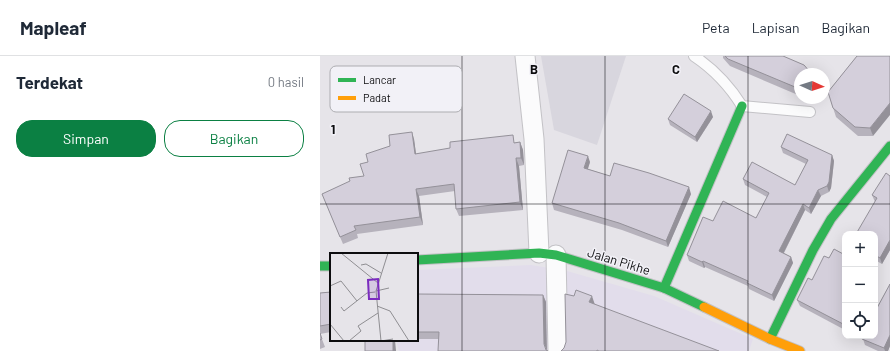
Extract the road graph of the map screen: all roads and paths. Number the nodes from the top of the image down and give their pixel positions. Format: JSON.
{"nodes":[{"id":1,"x":525,"y":56,"type":"edge"},
{"id":2,"x":694,"y":56,"type":"edge"},
{"id":3,"x":742,"y":106,"type":"junction"},
{"id":4,"x":810,"y":112,"type":"dead end"},
{"id":5,"x":890,"y":146,"type":"edge"},
{"id":6,"x":547,"y":254,"type":"junction"},
{"id":7,"x":418,"y":260,"type":"edge"},
{"id":8,"x":664,"y":288,"type":"junction"},
{"id":9,"x":770,"y":339,"type":"junction"},
{"id":10,"x":558,"y":351,"type":"edge"},
{"id":11,"x":800,"y":351,"type":"edge"}],
"edges":[{"from":1,"to":6,"type":"street"},
{"from":2,"to":3,"type":"lane"},
{"from":3,"to":4,"type":"lane"},
{"from":3,"to":8,"type":"main road"},
{"from":5,"to":9,"type":"main road"},
{"from":6,"to":7,"type":"main road","name":"Jalan Pikhe"},
{"from":6,"to":8,"type":"main road","name":"Jalan Pikhe"},
{"from":6,"to":10,"type":"street"},
{"from":8,"to":9,"type":"main road","name":"Jalan Pikhe"},
{"from":9,"to":11,"type":"main road","name":"Jalan Pikhe"}]}
